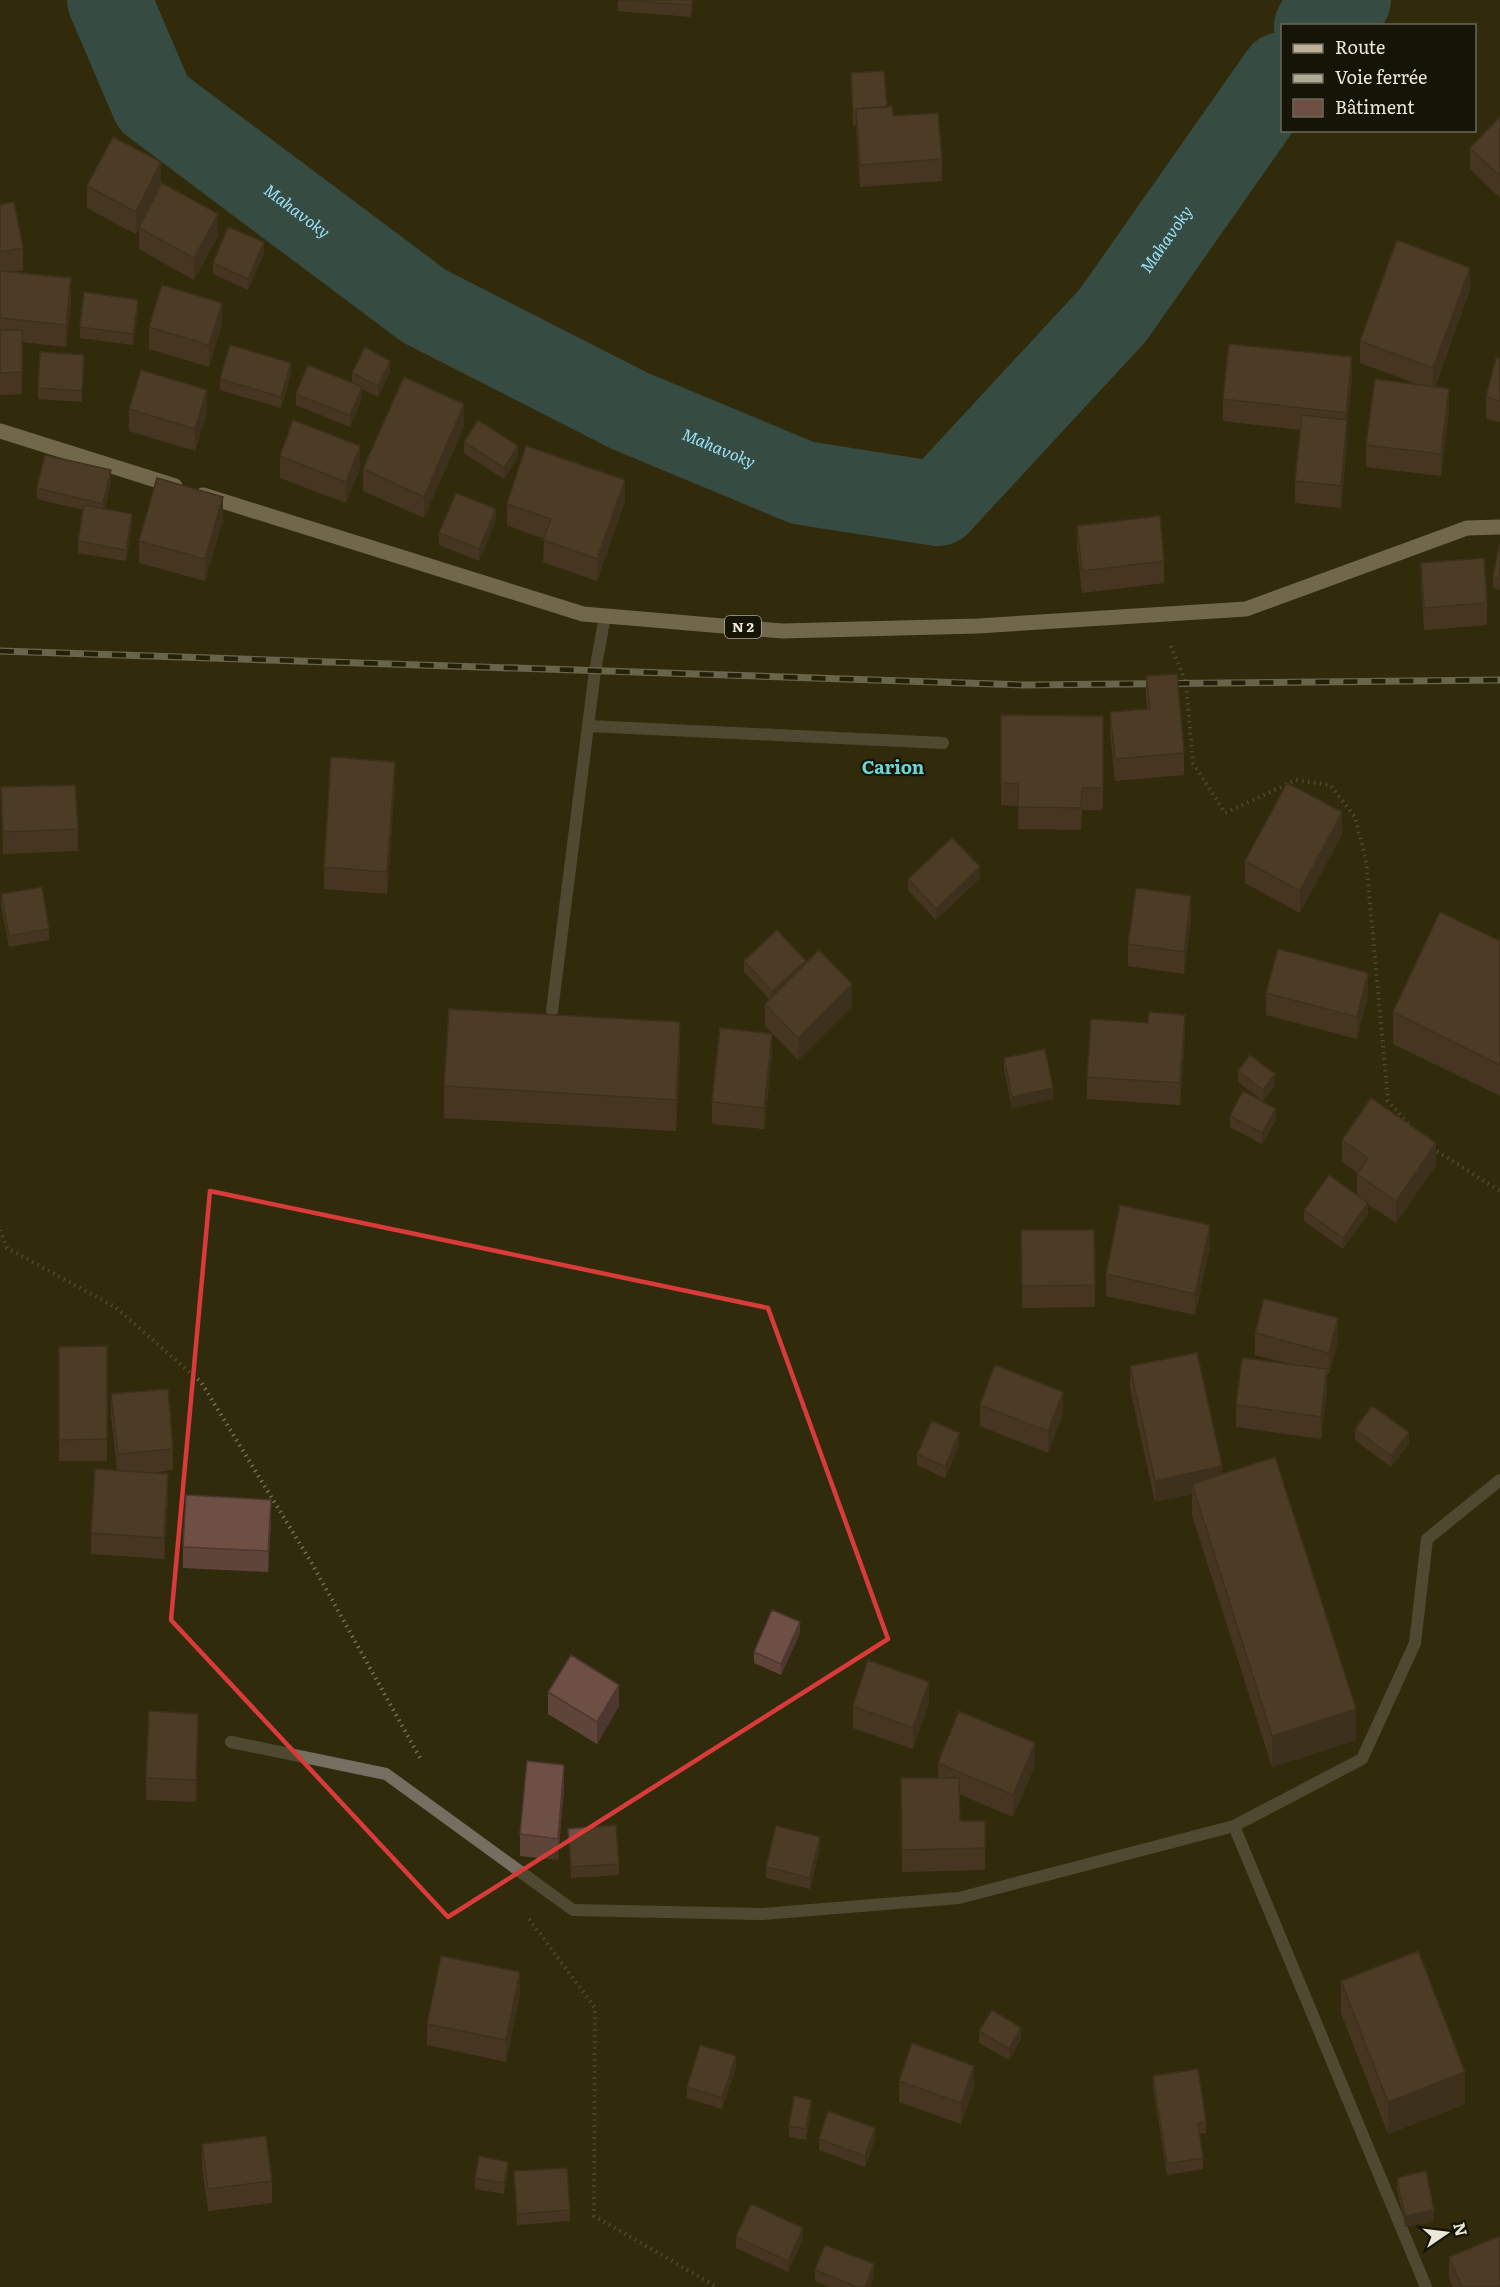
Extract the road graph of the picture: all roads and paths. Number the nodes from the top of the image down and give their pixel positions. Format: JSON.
{"nodes":[{"id":1,"x":0,"y":431,"type":"edge"},
{"id":2,"x":1500,"y":527,"type":"edge"},
{"id":3,"x":1158,"y":614,"type":"junction"},
{"id":4,"x":605,"y":616,"type":"junction"},
{"id":5,"x":589,"y":726,"type":"junction"},
{"id":6,"x":943,"y":743,"type":"dead end"},
{"id":7,"x":552,"y":1011,"type":"dead end"},
{"id":8,"x":1419,"y":1136,"type":"edge"},
{"id":9,"x":1427,"y":1145,"type":"edge"},
{"id":10,"x":1500,"y":1191,"type":"edge"},
{"id":11,"x":1500,"y":1480,"type":"edge"},
{"id":12,"x":231,"y":1742,"type":"dead end"},
{"id":13,"x":1234,"y":1826,"type":"junction"},
{"id":14,"x":1426,"y":2287,"type":"edge"}],
"edges":[{"from":1,"to":4,"type":"main road","number":"N 2"},
{"from":2,"to":3,"type":"main road","number":"N 2"},
{"from":3,"to":4,"type":"main road","number":"N 2"},
{"from":3,"to":8,"type":"path"},
{"from":4,"to":5,"type":"street"},
{"from":5,"to":6,"type":"street"},
{"from":5,"to":7,"type":"street"},
{"from":9,"to":10,"type":"path"},
{"from":11,"to":13,"type":"street"},
{"from":12,"to":13,"type":"street"},
{"from":13,"to":14,"type":"street"}]}
